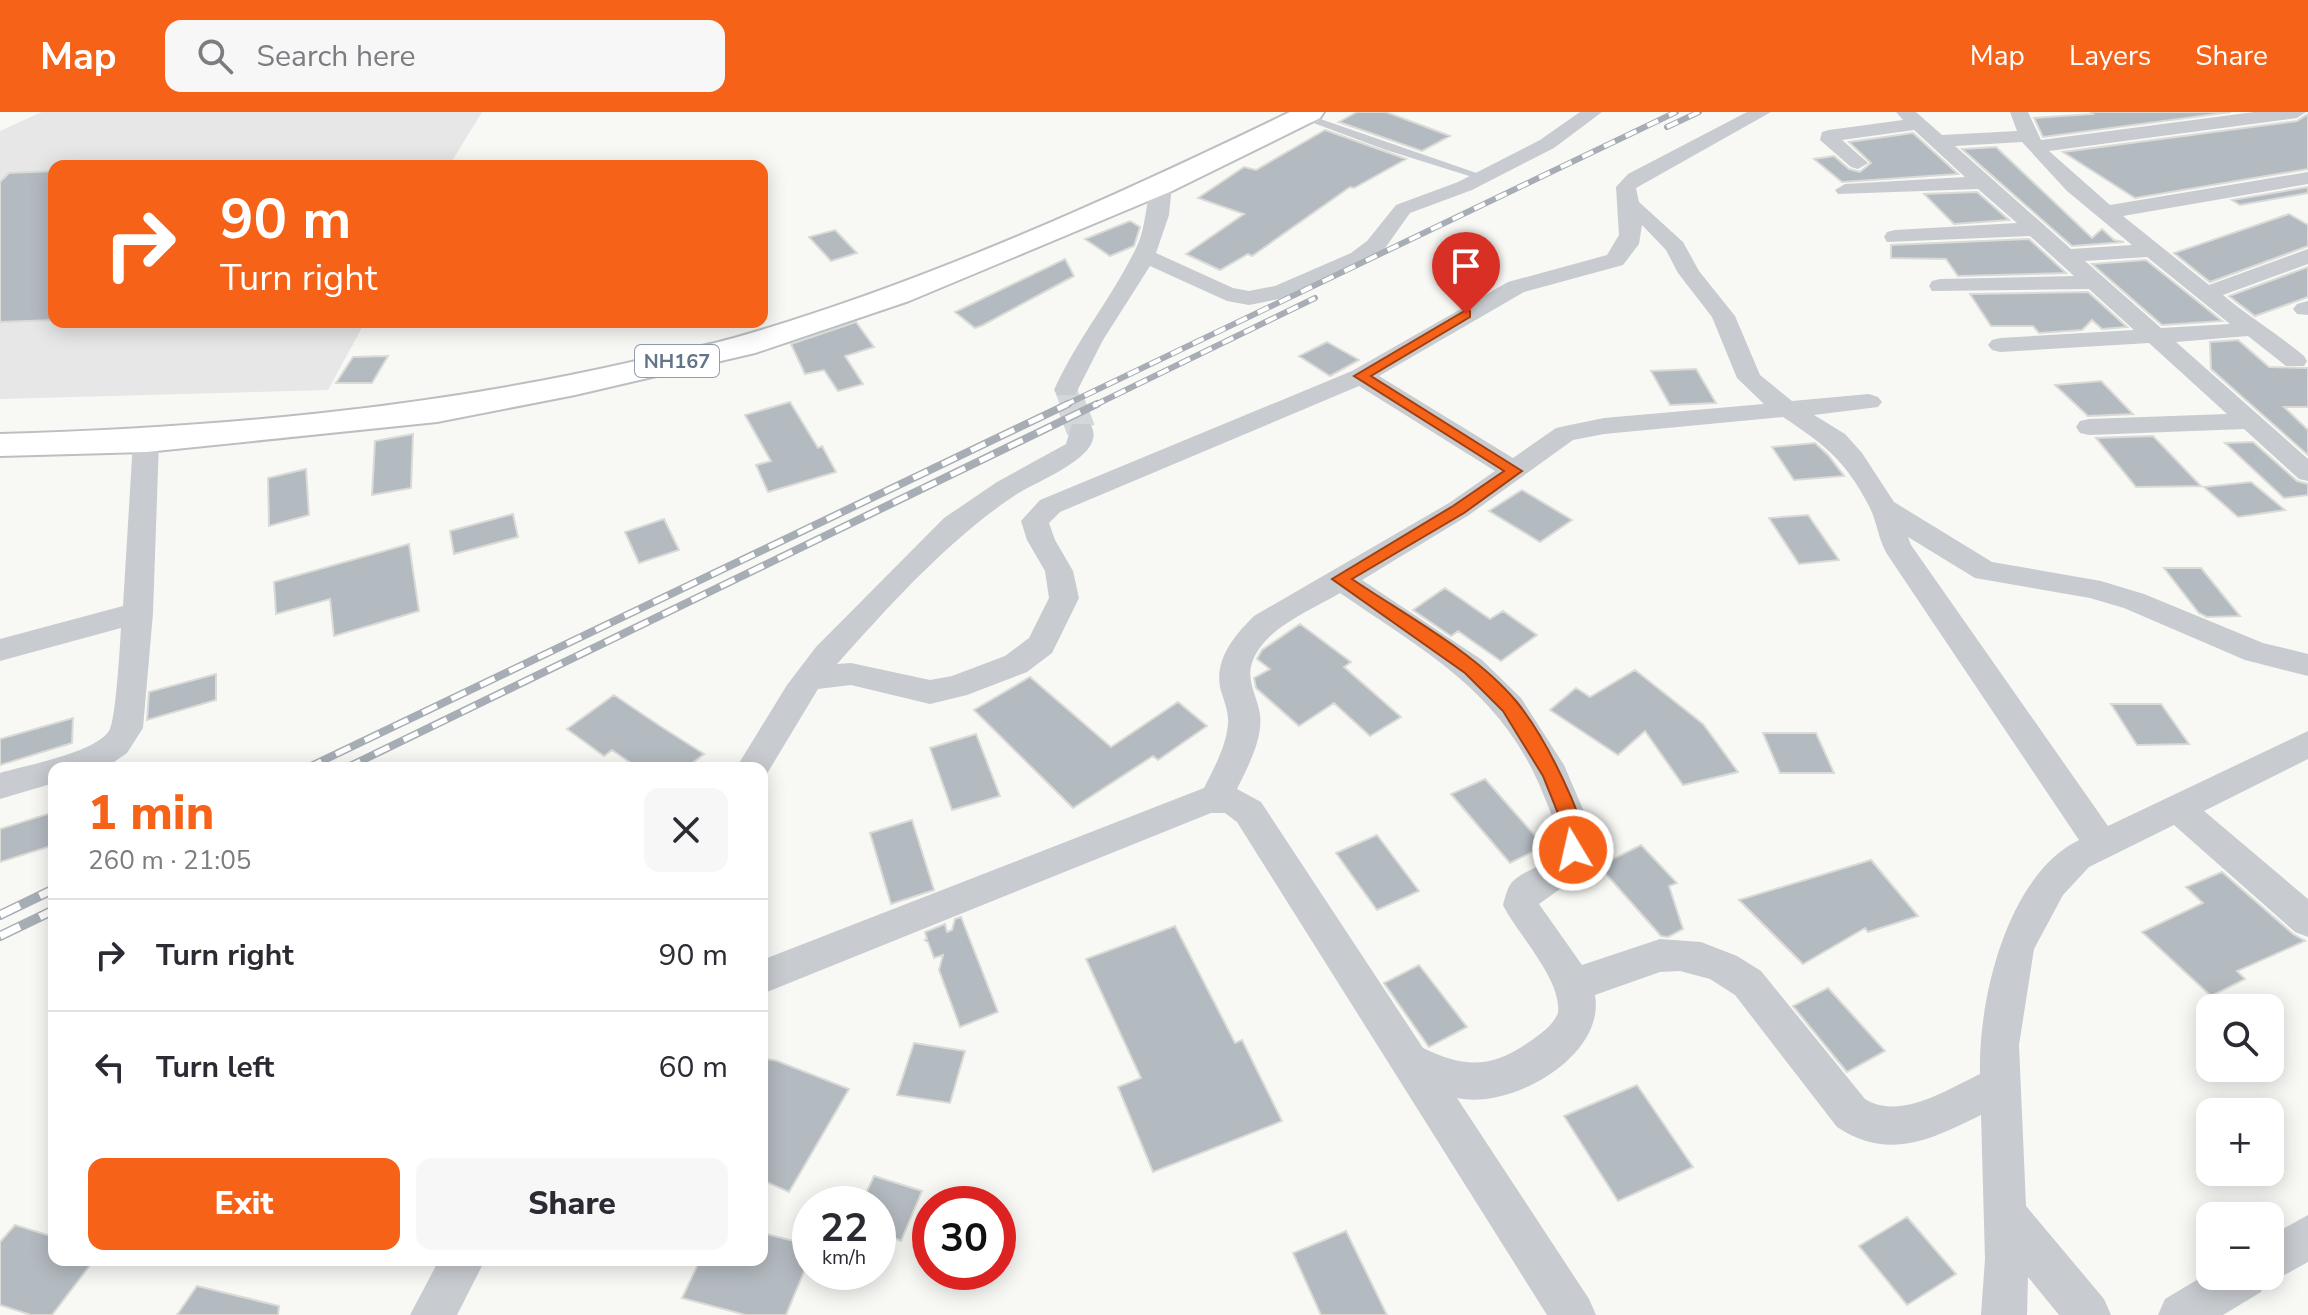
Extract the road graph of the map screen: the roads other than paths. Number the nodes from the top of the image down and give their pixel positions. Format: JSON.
{"nodes":[{"id":1,"x":1593,"y":112,"type":"edge"},
{"id":2,"x":1762,"y":112,"type":"edge"},
{"id":3,"x":2019,"y":112,"type":"edge"},
{"id":4,"x":2297,"y":112,"type":"edge"},
{"id":5,"x":1297,"y":113,"type":"edge"},
{"id":6,"x":1912,"y":118,"type":"edge"},
{"id":7,"x":1940,"y":141,"type":"junction"},
{"id":8,"x":2032,"y":142,"type":"junction"},
{"id":9,"x":1858,"y":163,"type":"dead end"},
{"id":10,"x":1483,"y":177,"type":"junction"},
{"id":11,"x":2308,"y":178,"type":"edge"},
{"id":12,"x":1985,"y":182,"type":"junction"},
{"id":13,"x":1162,"y":185,"type":"junction"},
{"id":14,"x":1845,"y":190,"type":"dead end"},
{"id":15,"x":1628,"y":204,"type":"junction"},
{"id":16,"x":2107,"y":212,"type":"junction"},
{"id":17,"x":2033,"y":229,"type":"junction"},
{"id":18,"x":1895,"y":237,"type":"dead end"},
{"id":19,"x":2154,"y":250,"type":"junction"},
{"id":20,"x":1143,"y":255,"type":"junction"},
{"id":21,"x":2065,"y":256,"type":"junction"},
{"id":22,"x":2308,"y":256,"type":"edge"},
{"id":23,"x":2093,"y":282,"type":"junction"},
{"id":24,"x":1940,"y":286,"type":"dead end"},
{"id":25,"x":2208,"y":293,"type":"junction"},
{"id":26,"x":768,"y":311,"type":"edge"},
{"id":27,"x":2245,"y":325,"type":"junction"},
{"id":28,"x":705,"y":328,"type":"edge"},
{"id":29,"x":2155,"y":337,"type":"junction"},
{"id":30,"x":2000,"y":345,"type":"dead end"},
{"id":31,"x":2295,"y":361,"type":"dead end"},
{"id":32,"x":1361,"y":376,"type":"junction"},
{"id":33,"x":1066,"y":390,"type":"dead end"},
{"id":34,"x":1869,"y":402,"type":"dead end"},
{"id":35,"x":1788,"y":410,"type":"junction"},
{"id":36,"x":2252,"y":421,"type":"junction"},
{"id":37,"x":0,"y":422,"type":"edge"},
{"id":38,"x":2089,"y":427,"type":"dead end"},
{"id":39,"x":1081,"y":430,"type":"dead end"},
{"id":40,"x":146,"y":441,"type":"junction"},
{"id":41,"x":0,"y":445,"type":"edge"},
{"id":42,"x":1514,"y":471,"type":"junction"},
{"id":43,"x":2308,"y":473,"type":"edge"},
{"id":44,"x":1884,"y":508,"type":"junction"},
{"id":45,"x":1340,"y":579,"type":"junction"},
{"id":46,"x":138,"y":613,"type":"junction"},
{"id":47,"x":0,"y":650,"type":"edge"},
{"id":48,"x":2308,"y":665,"type":"edge"},
{"id":49,"x":808,"y":679,"type":"junction"},
{"id":50,"x":2308,"y":744,"type":"edge"},
{"id":51,"x":79,"y":762,"type":"edge"},
{"id":52,"x":757,"y":762,"type":"edge"},
{"id":53,"x":48,"y":772,"type":"edge"},
{"id":54,"x":0,"y":786,"type":"edge"},
{"id":55,"x":1215,"y":799,"type":"junction"},
{"id":56,"x":2176,"y":807,"type":"junction"},
{"id":57,"x":2102,"y":845,"type":"junction"},
{"id":58,"x":2308,"y":921,"type":"edge"},
{"id":59,"x":768,"y":975,"type":"edge"},
{"id":60,"x":1572,"y":987,"type":"junction"},
{"id":61,"x":1409,"y":1061,"type":"junction"},
{"id":62,"x":2001,"y":1084,"type":"junction"},
{"id":63,"x":2005,"y":1214,"type":"junction"},
{"id":64,"x":2308,"y":1237,"type":"edge"},
{"id":65,"x":2284,"y":1252,"type":"edge"},
{"id":66,"x":460,"y":1266,"type":"edge"},
{"id":67,"x":2222,"y":1290,"type":"edge"},
{"id":68,"x":433,"y":1315,"type":"edge"},
{"id":69,"x":1573,"y":1315,"type":"edge"},
{"id":70,"x":2004,"y":1315,"type":"edge"},
{"id":71,"x":2088,"y":1315,"type":"edge"},
{"id":72,"x":2181,"y":1315,"type":"edge"}],
"edges":[{"from":1,"to":10,"type":"street"},
{"from":2,"to":15,"type":"street"},
{"from":3,"to":8,"type":"street"},
{"from":4,"to":8,"type":"street"},
{"from":5,"to":10,"type":"lane"},
{"from":5,"to":13,"type":"highway","number":"NH167"},
{"from":5,"to":26,"type":"highway"},
{"from":6,"to":7,"type":"street"},
{"from":6,"to":9,"type":"street"},
{"from":7,"to":8,"type":"street"},
{"from":7,"to":12,"type":"street"},
{"from":8,"to":16,"type":"street"},
{"from":10,"to":20,"type":"street"},
{"from":11,"to":16,"type":"street"},
{"from":12,"to":14,"type":"street"},
{"from":12,"to":17,"type":"street"},
{"from":13,"to":20,"type":"street"},
{"from":13,"to":40,"type":"highway","number":"NH167"},
{"from":15,"to":32,"type":"street"},
{"from":15,"to":35,"type":"street"},
{"from":16,"to":19,"type":"street"},
{"from":17,"to":18,"type":"street"},
{"from":17,"to":21,"type":"street"},
{"from":19,"to":21,"type":"street"},
{"from":19,"to":25,"type":"street"},
{"from":20,"to":33,"type":"street"},
{"from":21,"to":23,"type":"street"},
{"from":22,"to":25,"type":"street"},
{"from":23,"to":24,"type":"street"},
{"from":23,"to":29,"type":"street"},
{"from":25,"to":27,"type":"street"},
{"from":27,"to":29,"type":"street"},
{"from":27,"to":31,"type":"street"},
{"from":28,"to":37,"type":"highway","number":"NH167"},
{"from":29,"to":30,"type":"street"},
{"from":29,"to":36,"type":"street"},
{"from":32,"to":42,"type":"street"},
{"from":32,"to":49,"type":"street"},
{"from":34,"to":35,"type":"street"},
{"from":35,"to":42,"type":"street"},
{"from":35,"to":44,"type":"street"},
{"from":36,"to":38,"type":"street"},
{"from":36,"to":43,"type":"street"},
{"from":39,"to":49,"type":"street"},
{"from":40,"to":41,"type":"highway","number":"NH167"},
{"from":40,"to":46,"type":"street"},
{"from":42,"to":45,"type":"street"},
{"from":44,"to":48,"type":"street"},
{"from":44,"to":57,"type":"street"},
{"from":45,"to":55,"type":"street"},
{"from":45,"to":60,"type":"street"},
{"from":46,"to":47,"type":"street"},
{"from":46,"to":51,"type":"street"},
{"from":49,"to":52,"type":"street"},
{"from":50,"to":56,"type":"street"},
{"from":53,"to":54,"type":"street"},
{"from":55,"to":59,"type":"street"},
{"from":55,"to":61,"type":"street"},
{"from":56,"to":57,"type":"street"},
{"from":56,"to":58,"type":"street"},
{"from":57,"to":62,"type":"street"},
{"from":60,"to":61,"type":"street"},
{"from":60,"to":62,"type":"street"},
{"from":61,"to":69,"type":"street"},
{"from":62,"to":63,"type":"street"},
{"from":63,"to":70,"type":"street"},
{"from":63,"to":71,"type":"street"},
{"from":64,"to":65,"type":"street"},
{"from":66,"to":68,"type":"street"},
{"from":67,"to":72,"type":"street"}]}
